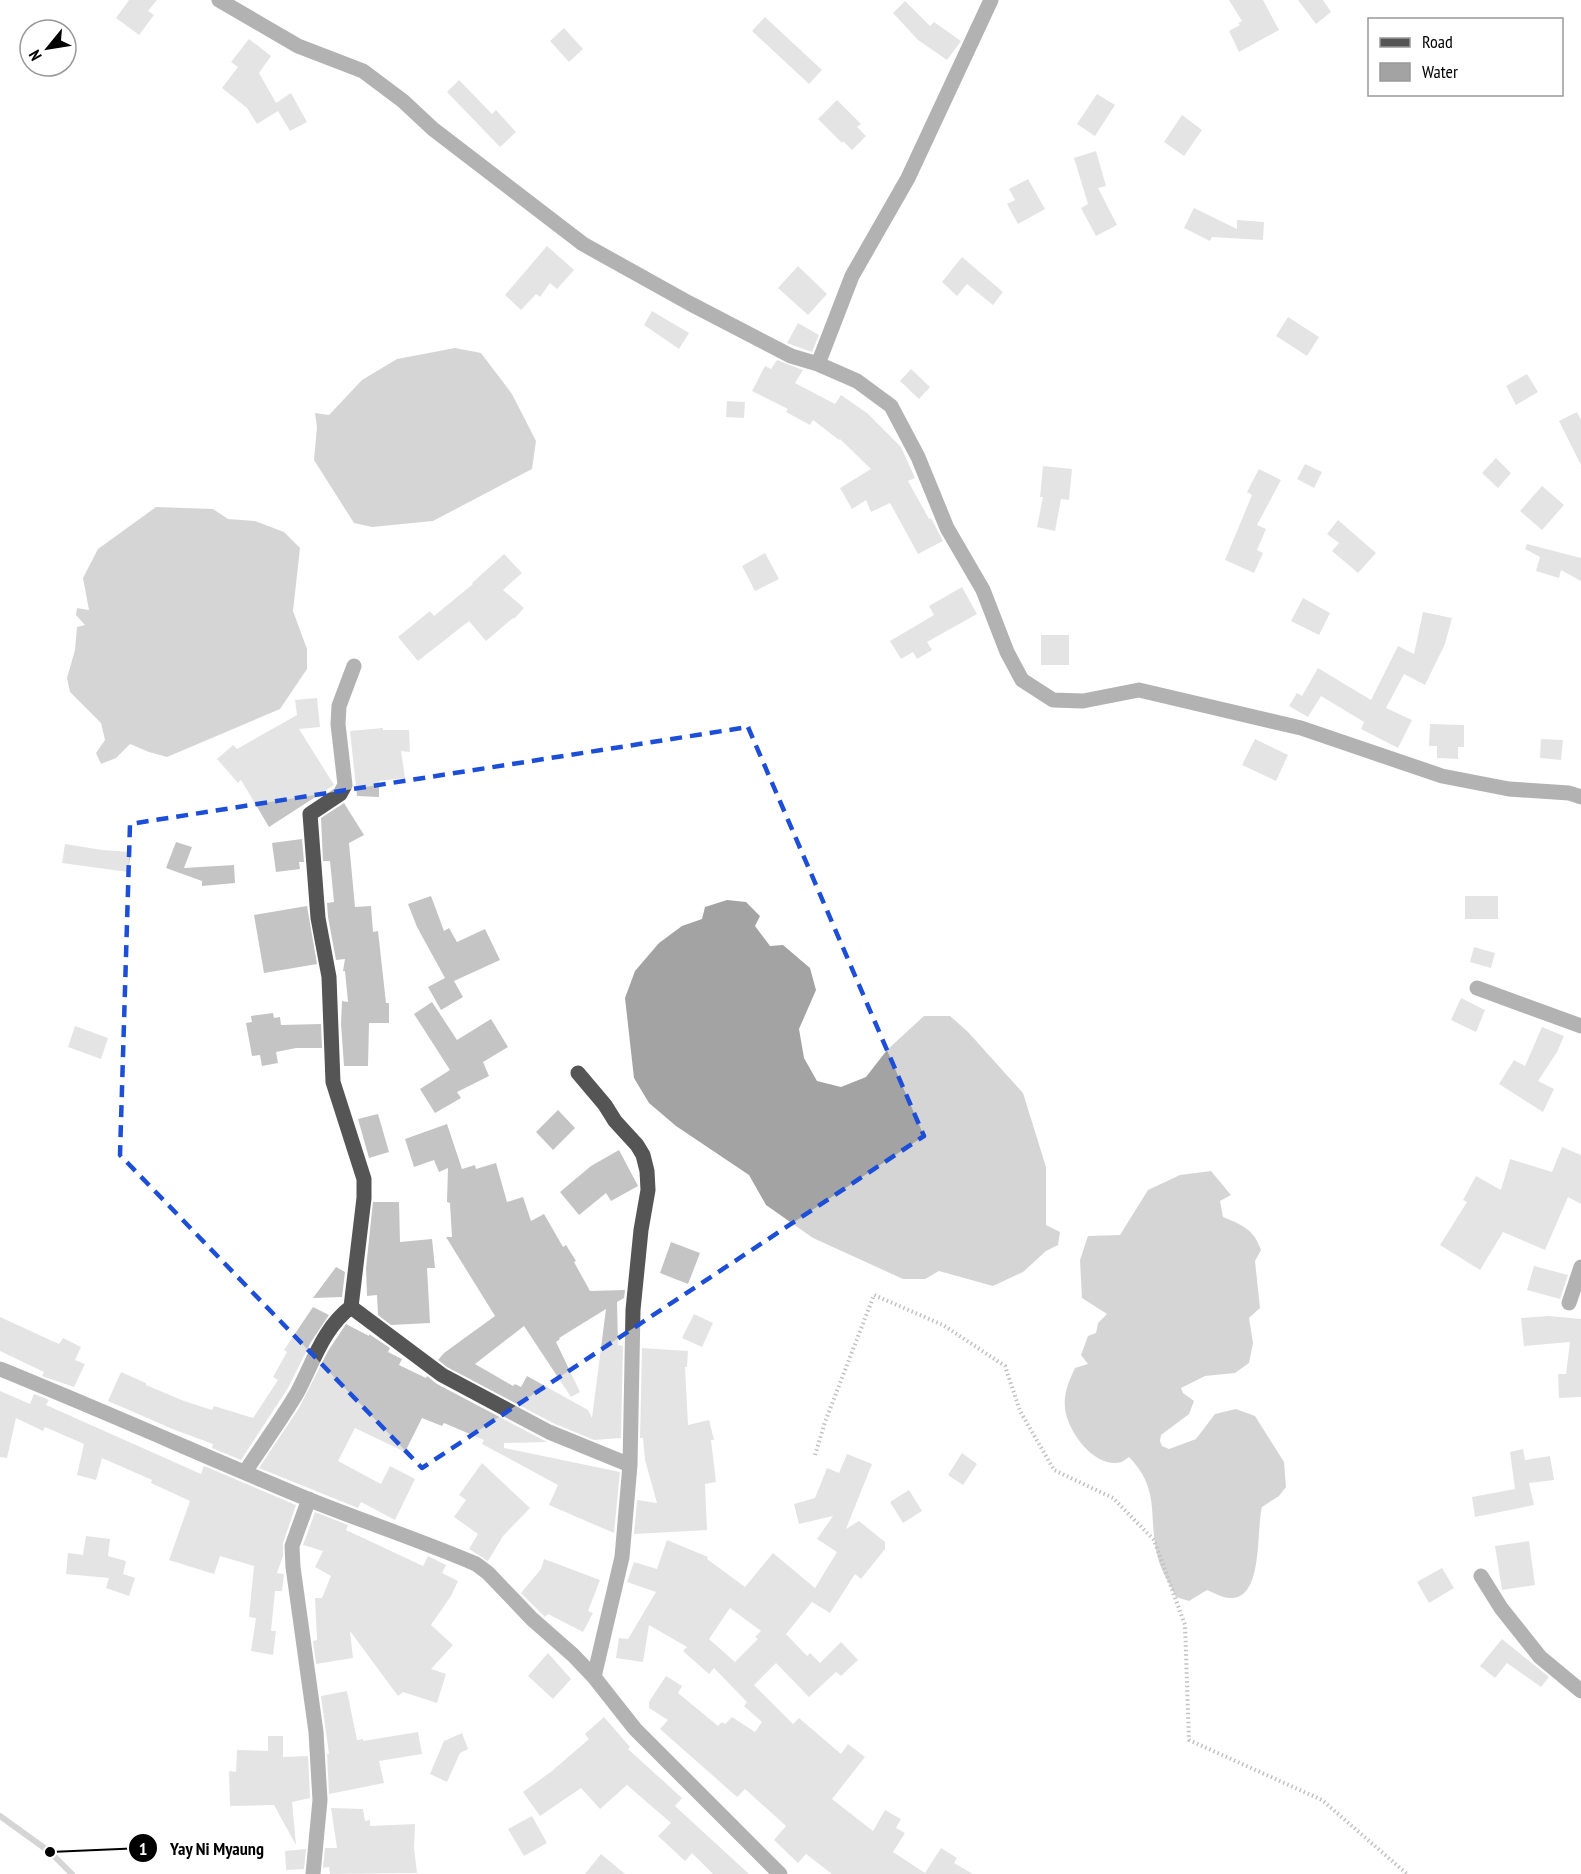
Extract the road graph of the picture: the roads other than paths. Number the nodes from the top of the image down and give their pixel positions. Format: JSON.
{"nodes":[{"id":1,"x":219,"y":0,"type":"edge"},
{"id":2,"x":991,"y":0,"type":"edge"},
{"id":3,"x":818,"y":364,"type":"junction"},
{"id":4,"x":354,"y":666,"type":"dead end"},
{"id":5,"x":1581,"y":797,"type":"edge"},
{"id":6,"x":1477,"y":988,"type":"dead end"},
{"id":7,"x":1581,"y":1026,"type":"edge"},
{"id":8,"x":579,"y":1073,"type":"dead end"},
{"id":9,"x":1581,"y":1267,"type":"edge"},
{"id":10,"x":1569,"y":1303,"type":"dead end"},
{"id":11,"x":351,"y":1307,"type":"junction"},
{"id":12,"x":0,"y":1369,"type":"edge"},
{"id":13,"x":630,"y":1465,"type":"junction"},
{"id":14,"x":245,"y":1472,"type":"junction"},
{"id":15,"x":309,"y":1499,"type":"junction"},
{"id":16,"x":1481,"y":1576,"type":"dead end"},
{"id":17,"x":594,"y":1677,"type":"junction"},
{"id":18,"x":1581,"y":1691,"type":"edge"},
{"id":19,"x":313,"y":1874,"type":"edge"},
{"id":20,"x":780,"y":1874,"type":"edge"}],
"edges":[{"from":1,"to":3,"type":"street"},
{"from":2,"to":3,"type":"street"},
{"from":3,"to":5,"type":"street"},
{"from":4,"to":11,"type":"street"},
{"from":6,"to":7,"type":"street"},
{"from":8,"to":13,"type":"street"},
{"from":9,"to":10,"type":"street"},
{"from":11,"to":13,"type":"street"},
{"from":11,"to":14,"type":"street"},
{"from":12,"to":14,"type":"street"},
{"from":13,"to":17,"type":"street"},
{"from":14,"to":15,"type":"street"},
{"from":15,"to":17,"type":"street"},
{"from":15,"to":19,"type":"street"},
{"from":16,"to":18,"type":"street"},
{"from":17,"to":20,"type":"street"}]}
